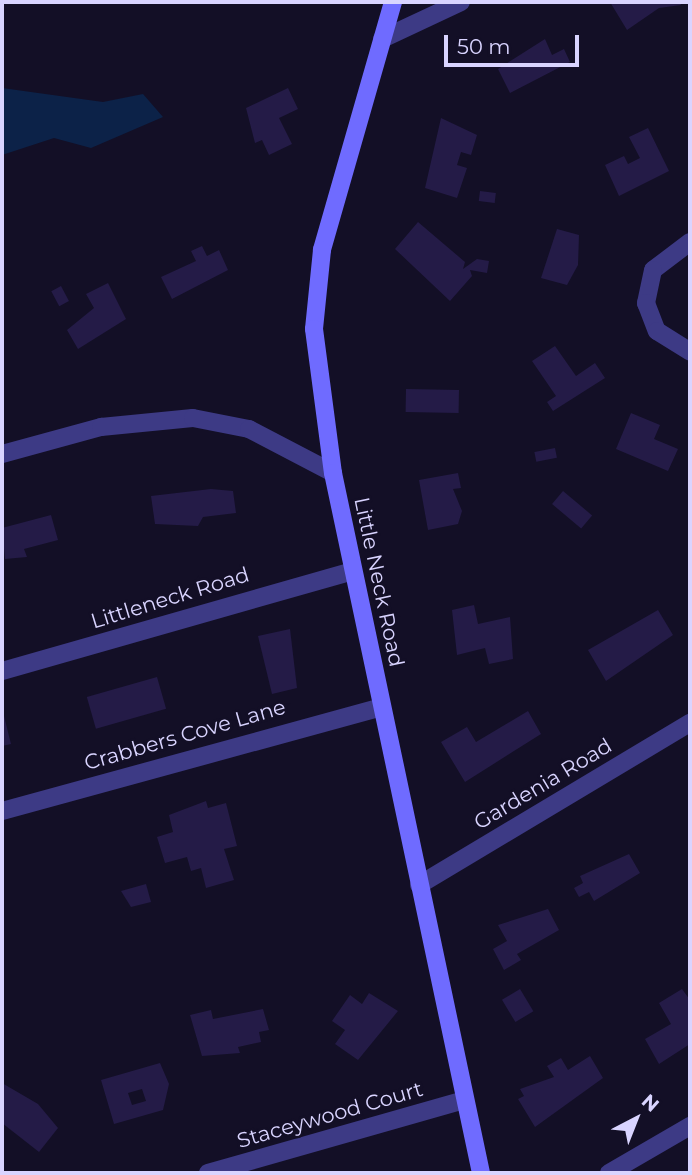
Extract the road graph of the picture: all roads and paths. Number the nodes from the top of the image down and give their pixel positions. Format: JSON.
{"nodes":[{"id":1,"x":393,"y":2,"type":"edge"},
{"id":2,"x":461,"y":2,"type":"edge"},
{"id":3,"x":382,"y":39,"type":"junction"},
{"id":4,"x":690,"y":242,"type":"edge"},
{"id":5,"x":690,"y":352,"type":"edge"},
{"id":6,"x":2,"y":454,"type":"edge"},
{"id":7,"x":333,"y":472,"type":"junction"},
{"id":8,"x":353,"y":571,"type":"junction"},
{"id":9,"x":2,"y":671,"type":"edge"},
{"id":10,"x":381,"y":707,"type":"junction"},
{"id":11,"x":690,"y":723,"type":"edge"},
{"id":12,"x":2,"y":811,"type":"edge"},
{"id":13,"x":419,"y":885,"type":"junction"},
{"id":14,"x":465,"y":1100,"type":"junction"},
{"id":15,"x":690,"y":1126,"type":"edge"},
{"id":16,"x":208,"y":1173,"type":"edge"},
{"id":17,"x":481,"y":1173,"type":"edge"},
{"id":18,"x":609,"y":1173,"type":"edge"}],
"edges":[{"from":1,"to":3,"type":"street","name":"Little Neck Road"},
{"from":2,"to":3,"type":"street"},
{"from":3,"to":7,"type":"street","name":"Little Neck Road"},
{"from":4,"to":5,"type":"street"},
{"from":6,"to":7,"type":"street"},
{"from":7,"to":8,"type":"street","name":"Little Neck Road"},
{"from":8,"to":9,"type":"street","name":"Littleneck Road"},
{"from":8,"to":10,"type":"street","name":"Little Neck Road"},
{"from":10,"to":12,"type":"street","name":"Crabbers Cove Lane"},
{"from":10,"to":13,"type":"street","name":"Little Neck Road"},
{"from":11,"to":13,"type":"street","name":"Gardenia Road"},
{"from":13,"to":14,"type":"street","name":"Little Neck Road"},
{"from":14,"to":16,"type":"street","name":"Staceywood Court"},
{"from":14,"to":17,"type":"street","name":"Little Neck Road"},
{"from":15,"to":18,"type":"street"}]}
